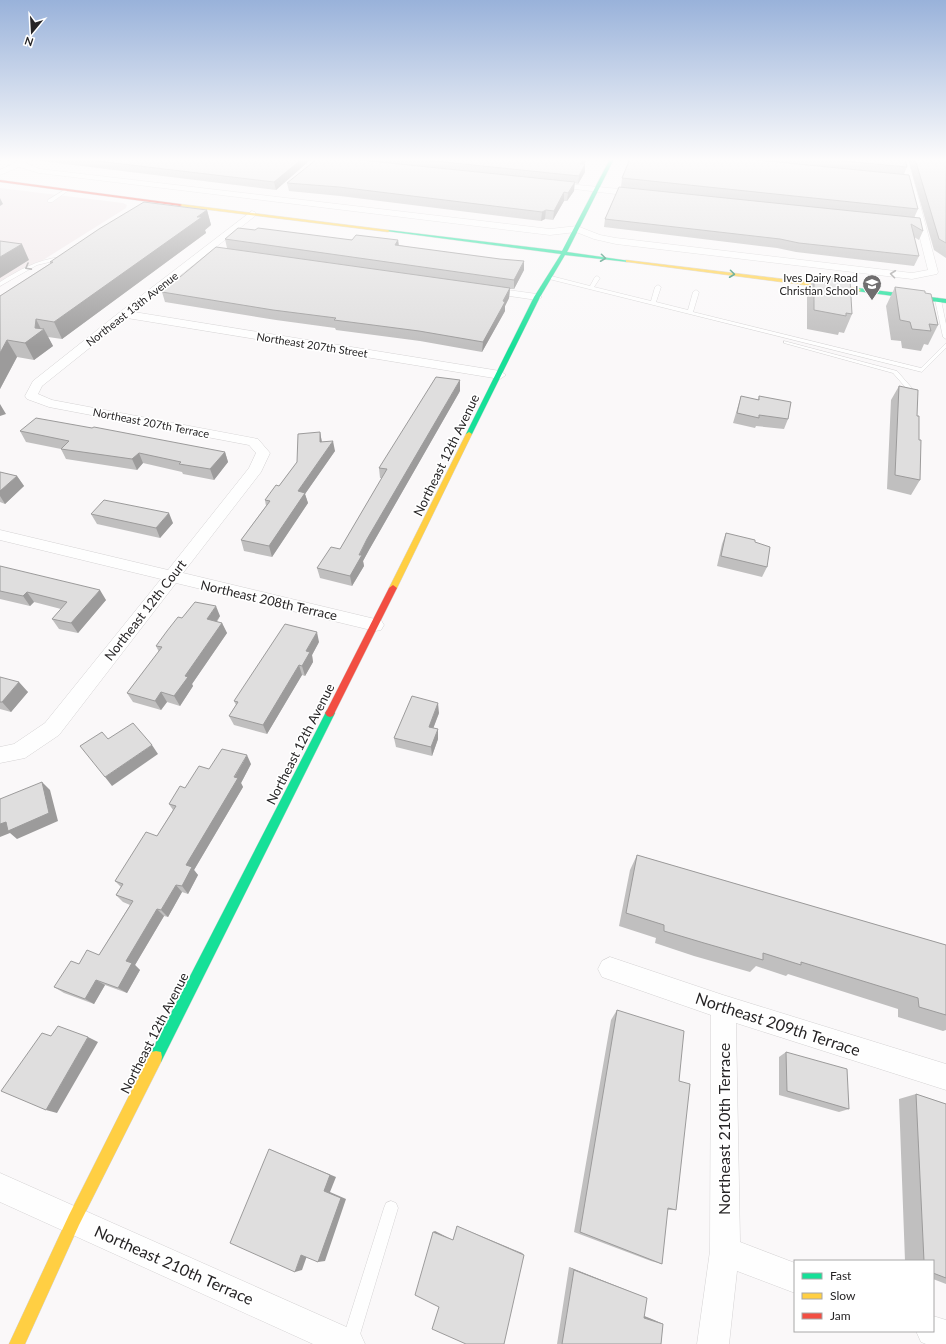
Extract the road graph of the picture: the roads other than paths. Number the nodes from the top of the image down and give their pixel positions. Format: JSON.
{"nodes":[{"id":1,"x":242,"y":222,"type":"edge"},
{"id":2,"x":312,"y":222,"type":"edge"},
{"id":3,"x":396,"y":222,"type":"edge"},
{"id":4,"x":472,"y":222,"type":"edge"},
{"id":5,"x":581,"y":222,"type":"edge"},
{"id":6,"x":916,"y":222,"type":"edge"},
{"id":7,"x":577,"y":229,"type":"junction"},
{"id":8,"x":573,"y":243,"type":"junction"},
{"id":9,"x":591,"y":246,"type":"dead end"},
{"id":10,"x":206,"y":250,"type":"junction"},
{"id":11,"x":222,"y":252,"type":"edge"},
{"id":12,"x":564,"y":254,"type":"junction"},
{"id":13,"x":63,"y":256,"type":"joint"},
{"id":14,"x":597,"y":278,"type":"dead end"},
{"id":15,"x":26,"y":279,"type":"edge"},
{"id":16,"x":549,"y":280,"type":"junction"},
{"id":17,"x":0,"y":284,"type":"edge"},
{"id":18,"x":916,"y":285,"type":"dead end"},
{"id":19,"x":658,"y":286,"type":"dead end"},
{"id":20,"x":474,"y":288,"type":"edge"},
{"id":21,"x":591,"y":288,"type":"junction"},
{"id":22,"x":696,"y":292,"type":"dead end"},
{"id":23,"x":537,"y":298,"type":"junction"},
{"id":24,"x":942,"y":301,"type":"edge"},
{"id":25,"x":653,"y":303,"type":"junction"},
{"id":26,"x":690,"y":313,"type":"junction"},
{"id":27,"x":124,"y":314,"type":"junction"},
{"id":28,"x":946,"y":337,"type":"edge"},
{"id":29,"x":946,"y":345,"type":"edge"},
{"id":30,"x":500,"y":375,"type":"junction"},
{"id":31,"x":914,"y":395,"type":"edge"},
{"id":32,"x":49,"y":403,"type":"joint"},
{"id":33,"x":253,"y":442,"type":"joint"},
{"id":34,"x":0,"y":535,"type":"edge"},
{"id":35,"x":171,"y":577,"type":"junction"},
{"id":36,"x":375,"y":624,"type":"junction"},
{"id":37,"x":0,"y":755,"type":"edge"},
{"id":38,"x":610,"y":969,"type":"dead end"},
{"id":39,"x":723,"y":1007,"type":"junction"},
{"id":40,"x":946,"y":1077,"type":"edge"},
{"id":41,"x":0,"y":1187,"type":"edge"},
{"id":42,"x":391,"y":1208,"type":"dead end"},
{"id":43,"x":74,"y":1220,"type":"junction"},
{"id":44,"x":725,"y":1251,"type":"junction"},
{"id":45,"x":794,"y":1278,"type":"edge"},
{"id":46,"x":934,"y":1332,"type":"edge"},
{"id":47,"x":946,"y":1336,"type":"edge"},
{"id":48,"x":17,"y":1344,"type":"edge"},
{"id":49,"x":349,"y":1344,"type":"edge"},
{"id":50,"x":713,"y":1344,"type":"edge"}],
"edges":[{"from":1,"to":10,"type":"street","name":"Northeast 13th Avenue"},
{"from":2,"to":12,"type":"main road"},
{"from":3,"to":8,"type":"main road"},
{"from":4,"to":7,"type":"street"},
{"from":5,"to":7,"type":"main road","name":"Northeast 12th Avenue"},
{"from":6,"to":7,"type":"street","one_way":true},
{"from":7,"to":8,"type":"main road","name":"Northeast 12th Avenue"},
{"from":8,"to":12,"type":"main road","name":"Northeast 12th Avenue"},
{"from":9,"to":18,"type":"main road"},
{"from":10,"to":11,"type":"street"},
{"from":10,"to":27,"type":"street","name":"Northeast 13th Avenue"},
{"from":12,"to":16,"type":"main road","name":"Northeast 12th Avenue"},
{"from":12,"to":24,"type":"main road","one_way":true},
{"from":13,"to":15,"type":"street"},
{"from":13,"to":17,"type":"lane","one_way":true},
{"from":14,"to":21,"type":"lane"},
{"from":16,"to":21,"type":"lane"},
{"from":16,"to":23,"type":"main road","name":"Northeast 12th Avenue"},
{"from":16,"to":31,"type":"lane"},
{"from":19,"to":25,"type":"lane"},
{"from":20,"to":23,"type":"street"},
{"from":21,"to":25,"type":"lane"},
{"from":22,"to":26,"type":"lane"},
{"from":23,"to":30,"type":"main road","name":"Northeast 12th Avenue"},
{"from":24,"to":28,"type":"lane"},
{"from":25,"to":26,"type":"lane"},
{"from":26,"to":29,"type":"lane"},
{"from":27,"to":30,"type":"street","name":"Northeast 207th Street"},
{"from":27,"to":32,"type":"street","name":"Northeast 13th Avenue"},
{"from":30,"to":36,"type":"main road","name":"Northeast 12th Avenue"},
{"from":32,"to":33,"type":"street","name":"Northeast 207th Terrace"},
{"from":33,"to":35,"type":"street","name":"Northeast 12th Court"},
{"from":34,"to":35,"type":"street","name":"Northeast 208th Terrace"},
{"from":35,"to":36,"type":"street","name":"Northeast 208th Terrace"},
{"from":35,"to":37,"type":"street","name":"Northeast 12th Court"},
{"from":36,"to":43,"type":"main road","name":"Northeast 12th Avenue"},
{"from":38,"to":39,"type":"street","name":"Northeast 209th Terrace"},
{"from":39,"to":40,"type":"street","name":"Northeast 209th Terrace"},
{"from":39,"to":44,"type":"street","name":"Northeast 210th Terrace"},
{"from":41,"to":43,"type":"street","name":"Northeast 210th Terrace"},
{"from":42,"to":49,"type":"lane","name":"Northeast 210th Terrace"},
{"from":43,"to":48,"type":"main road","name":"Northeast 12th Avenue"},
{"from":43,"to":49,"type":"street","name":"Northeast 210th Terrace"},
{"from":44,"to":45,"type":"street"},
{"from":44,"to":50,"type":"street","name":"Northeast 210th Terrace"},
{"from":46,"to":47,"type":"street"}]}
